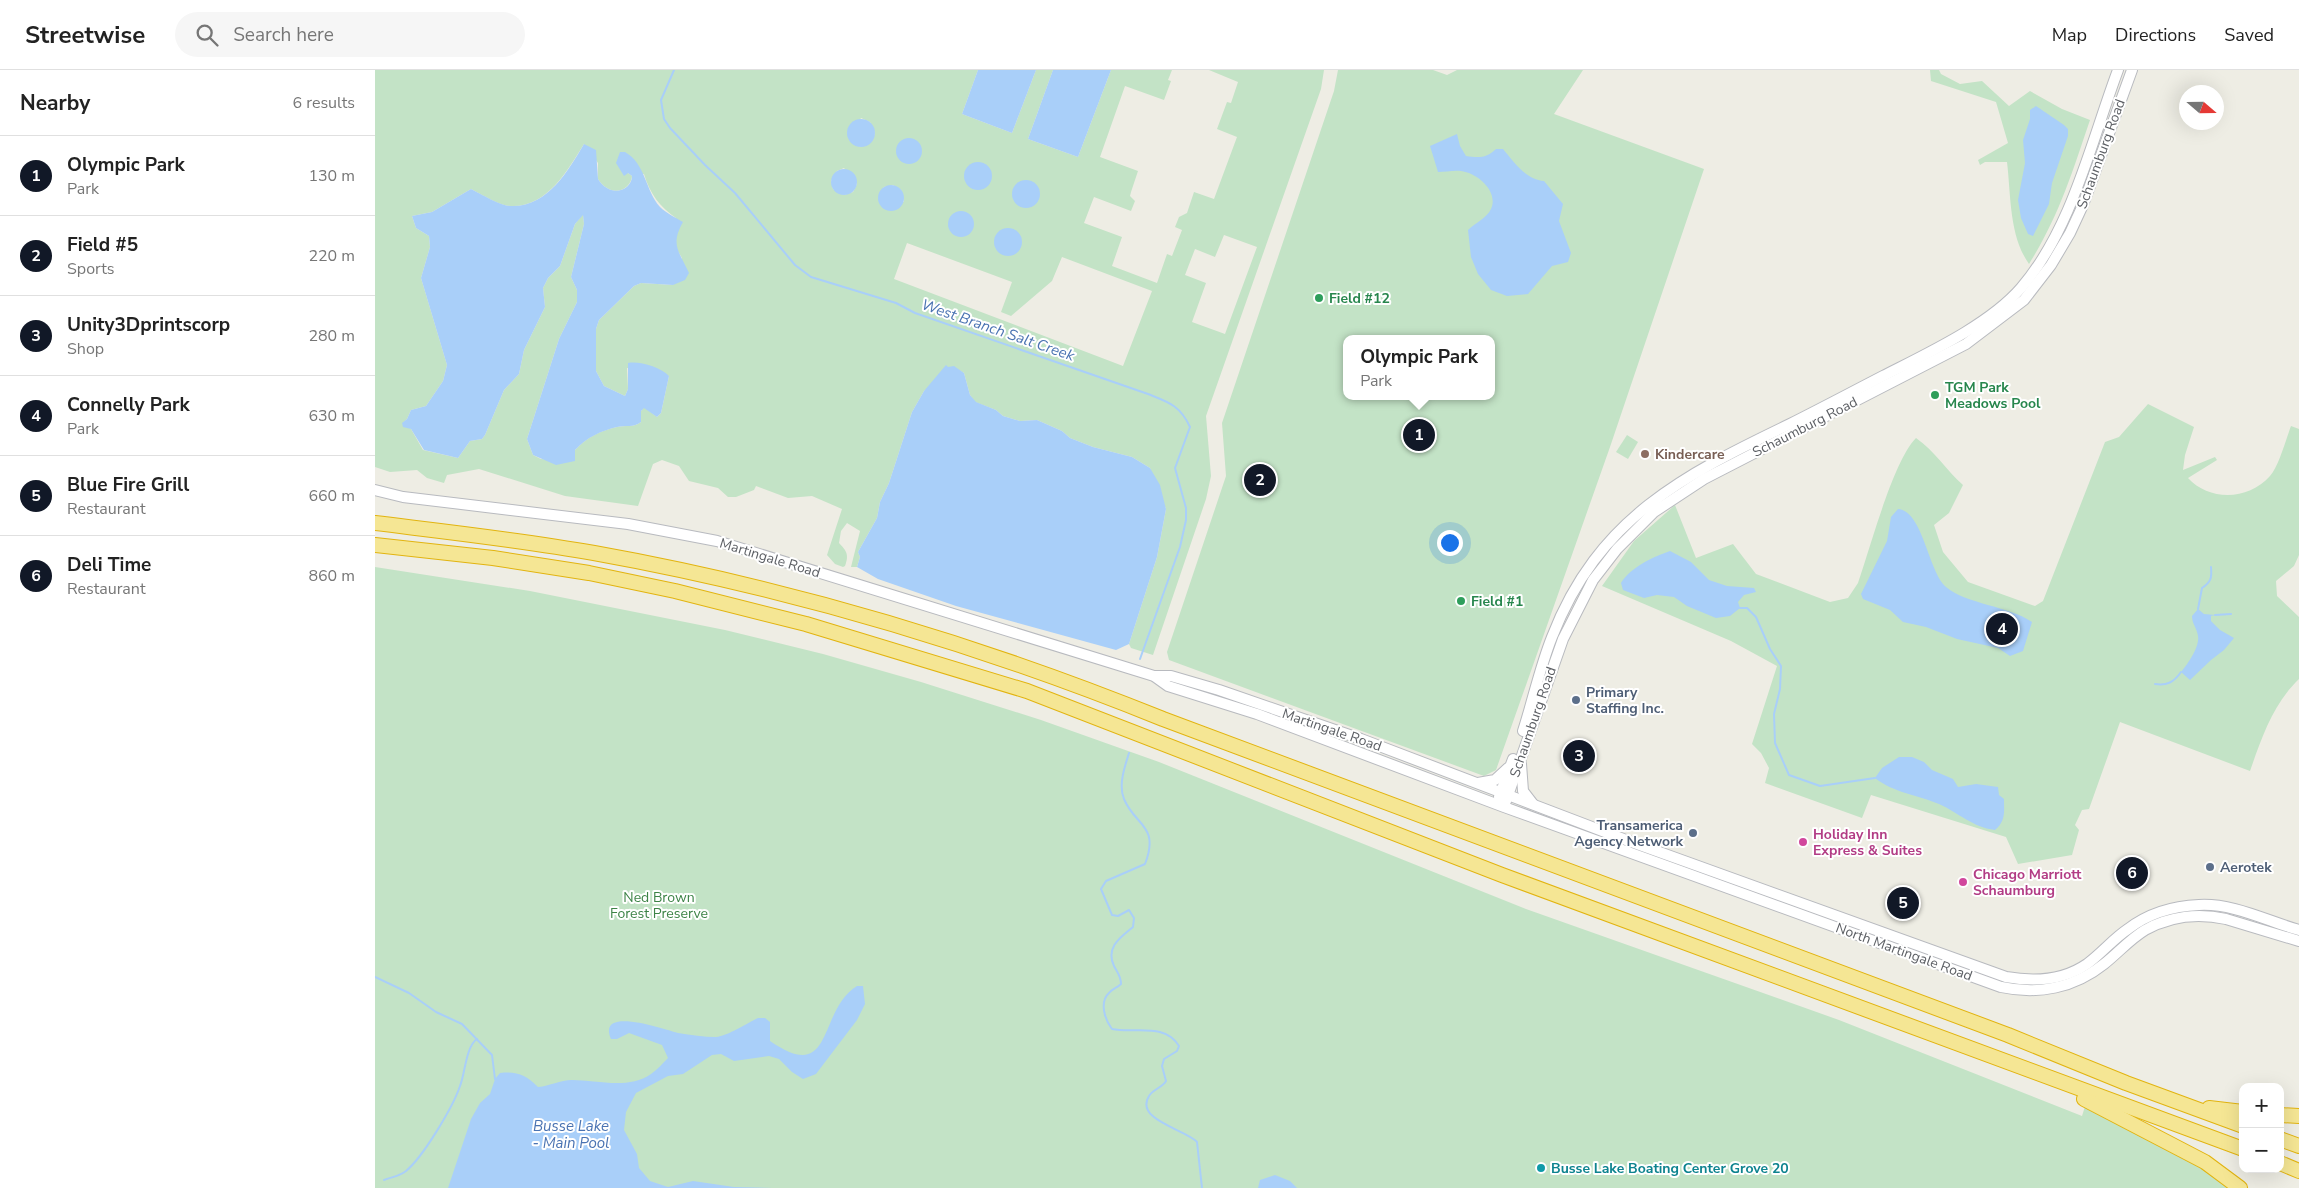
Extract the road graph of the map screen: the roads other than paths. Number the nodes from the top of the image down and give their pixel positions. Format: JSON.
{"nodes":[{"id":1,"x":2118,"y":70,"type":"edge"},
{"id":2,"x":2131,"y":70,"type":"edge"},
{"id":3,"x":375,"y":490,"type":"edge"},
{"id":4,"x":375,"y":523,"type":"edge"},
{"id":5,"x":375,"y":545,"type":"edge"},
{"id":6,"x":1154,"y":676,"type":"junction"},
{"id":7,"x":1521,"y":757,"type":"junction"},
{"id":8,"x":1510,"y":766,"type":"junction"},
{"id":9,"x":1478,"y":783,"type":"junction"},
{"id":10,"x":1504,"y":794,"type":"junction"},
{"id":11,"x":1533,"y":804,"type":"junction"},
{"id":12,"x":1500,"y":805,"type":"junction"},
{"id":13,"x":2299,"y":930,"type":"edge"},
{"id":14,"x":2299,"y":941,"type":"edge"},
{"id":15,"x":2039,"y":1075,"type":"junction"},
{"id":16,"x":2185,"y":1106,"type":"junction"},
{"id":17,"x":2239,"y":1112,"type":"edge"},
{"id":18,"x":2284,"y":1116,"type":"edge"},
{"id":19,"x":2299,"y":1116,"type":"edge"},
{"id":20,"x":2239,"y":1125,"type":"edge"},
{"id":21,"x":2284,"y":1140,"type":"edge"},
{"id":22,"x":2299,"y":1146,"type":"edge"},
{"id":23,"x":2239,"y":1148,"type":"edge"},
{"id":24,"x":2284,"y":1164,"type":"edge"},
{"id":25,"x":2299,"y":1170,"type":"edge"},
{"id":26,"x":2240,"y":1188,"type":"edge"}],
"edges":[{"from":1,"to":8,"type":"street","name":"Schaumburg Road"},
{"from":2,"to":7,"type":"street","name":"Schaumburg Road"},
{"from":3,"to":6,"type":"street","name":"Martingale Road"},
{"from":4,"to":16,"type":"highway"},
{"from":5,"to":15,"type":"highway"},
{"from":6,"to":9,"type":"street","name":"Martingale Road"},
{"from":6,"to":12,"type":"street","name":"Martingale Road"},
{"from":7,"to":10,"type":"street","name":"Schaumburg Road"},
{"from":7,"to":11,"type":"street"},
{"from":8,"to":9,"type":"street"},
{"from":8,"to":10,"type":"street","name":"Schaumburg Road"},
{"from":9,"to":10,"type":"street","name":"Martingale Road"},
{"from":10,"to":11,"type":"street","name":"North Martingale Road"},
{"from":10,"to":12,"type":"street","name":"Schaumburg Road"},
{"from":11,"to":13,"type":"street","name":"North Martingale Road"},
{"from":12,"to":14,"type":"street","name":"North Martingale Road"},
{"from":15,"to":23,"type":"highway"},
{"from":15,"to":26,"type":"highway"},
{"from":16,"to":17,"type":"highway"},
{"from":16,"to":20,"type":"highway"},
{"from":18,"to":19,"type":"highway"},
{"from":21,"to":22,"type":"highway"},
{"from":24,"to":25,"type":"highway"}]}
